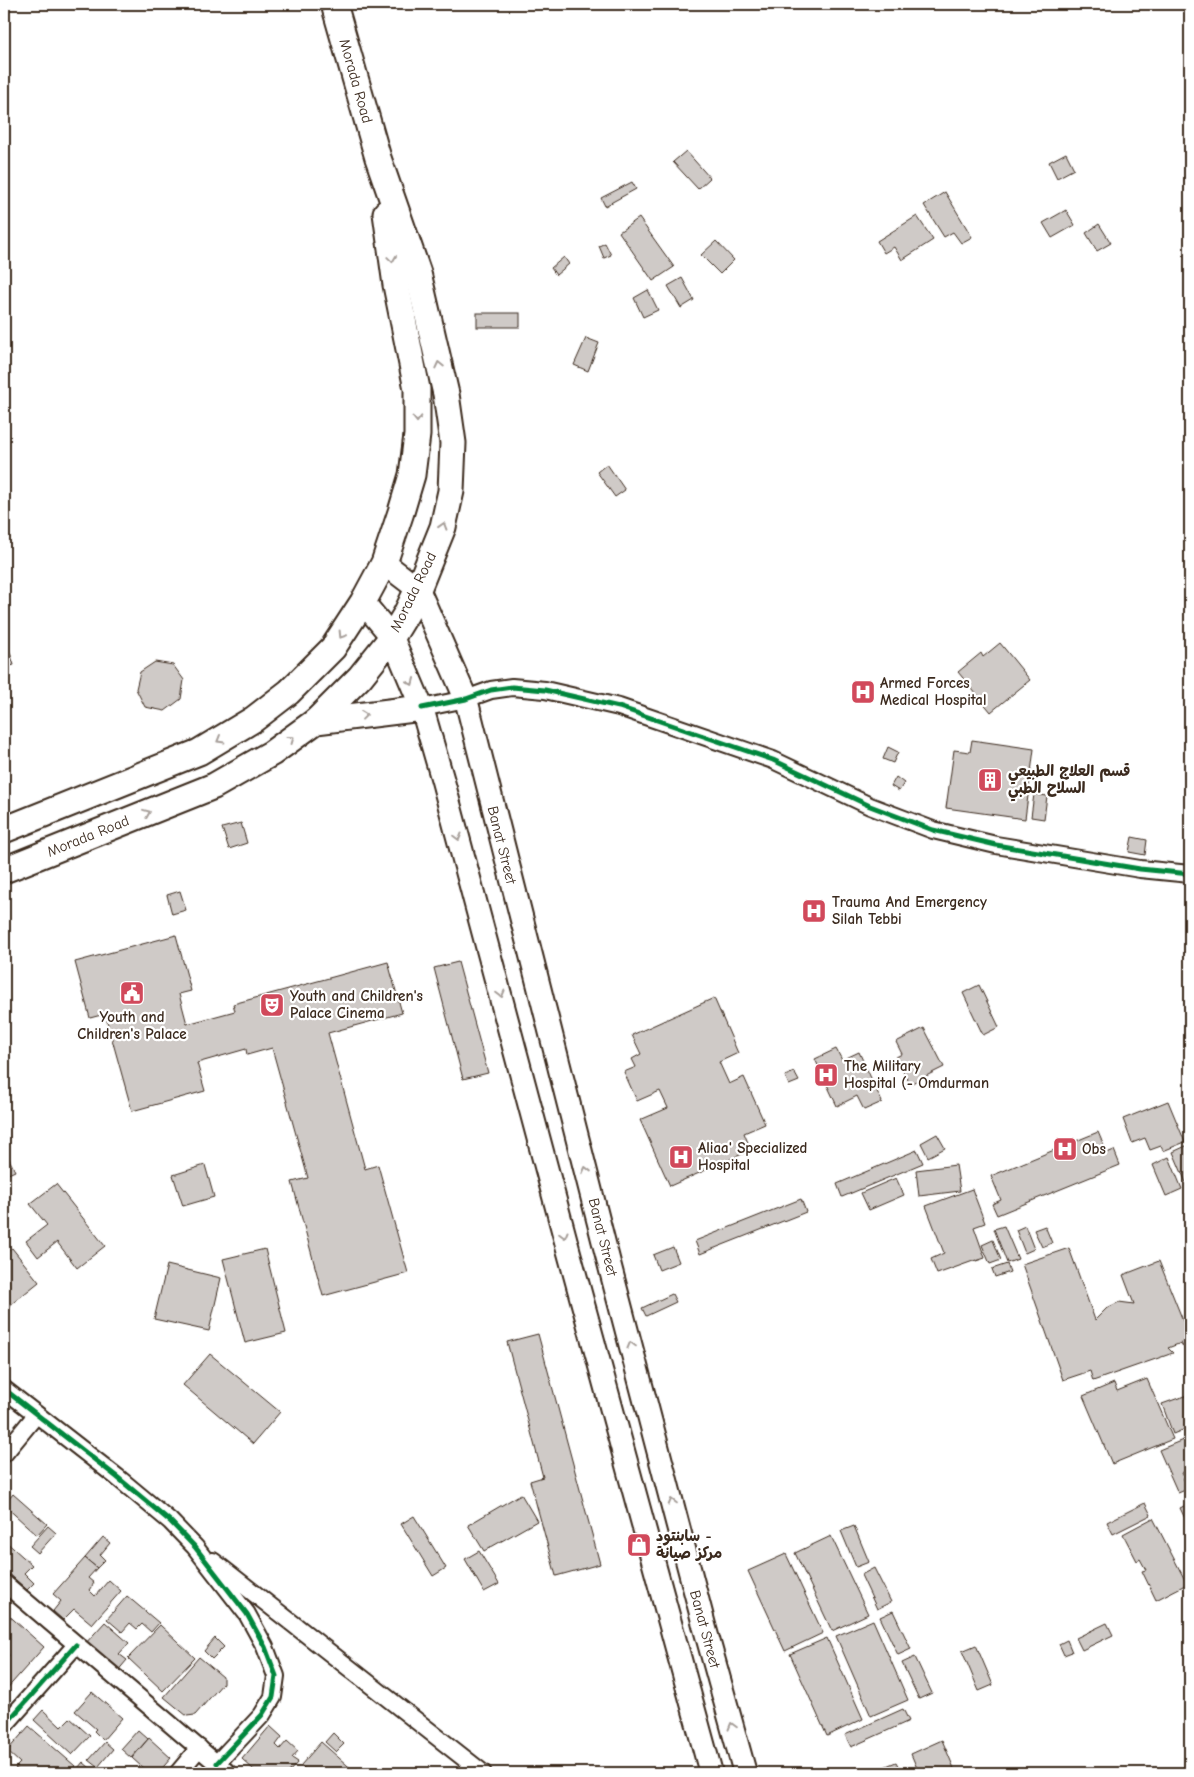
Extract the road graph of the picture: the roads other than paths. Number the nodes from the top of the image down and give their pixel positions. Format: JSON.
{"nodes":[{"id":1,"x":334,"y":4,"type":"edge"},
{"id":2,"x":378,"y":158,"type":"junction"},
{"id":3,"x":384,"y":563,"type":"junction"},
{"id":4,"x":418,"y":589,"type":"junction"},
{"id":5,"x":363,"y":602,"type":"junction"},
{"id":6,"x":392,"y":636,"type":"junction"},
{"id":7,"x":466,"y":699,"type":"junction"},
{"id":8,"x":422,"y":708,"type":"junction"},
{"id":9,"x":316,"y":721,"type":"junction"},
{"id":10,"x":4,"y":830,"type":"edge"},
{"id":11,"x":4,"y":870,"type":"edge"},
{"id":12,"x":1190,"y":874,"type":"edge"},
{"id":13,"x":4,"y":1389,"type":"edge"},
{"id":14,"x":36,"y":1415,"type":"junction"},
{"id":15,"x":4,"y":1454,"type":"edge"},
{"id":16,"x":196,"y":1548,"type":"junction"},
{"id":17,"x":4,"y":1583,"type":"edge"},
{"id":18,"x":76,"y":1644,"type":"junction"},
{"id":19,"x":4,"y":1726,"type":"edge"},
{"id":20,"x":199,"y":1748,"type":"junction"},
{"id":21,"x":222,"y":1768,"type":"edge"},
{"id":22,"x":178,"y":1773,"type":"edge"},
{"id":23,"x":483,"y":1773,"type":"edge"},
{"id":24,"x":711,"y":1773,"type":"edge"},
{"id":25,"x":745,"y":1773,"type":"edge"}],
"edges":[{"from":1,"to":2,"type":"main road","name":"Morada Road"},
{"from":2,"to":3,"type":"main road","name":"Morada Road","one_way":true},
{"from":4,"to":2,"type":"main road","name":"Morada Road","one_way":true},
{"from":3,"to":4,"type":"main road","name":"Banat Street"},
{"from":3,"to":5,"type":"main road","name":"Morada Road"},
{"from":4,"to":6,"type":"main road","name":"Morada Road"},
{"from":4,"to":7,"type":"main road","name":"Banat Street"},
{"from":5,"to":6,"type":"main road"},
{"from":5,"to":10,"type":"main road","name":"Morada Road","one_way":true},
{"from":6,"to":8,"type":"main road","one_way":true},
{"from":6,"to":9,"type":"main road","name":"Morada Road"},
{"from":7,"to":8,"type":"street"},
{"from":7,"to":12,"type":"street"},
{"from":25,"to":7,"type":"main road","name":"Banat Street","one_way":true},
{"from":9,"to":8,"type":"main road","one_way":true},
{"from":8,"to":24,"type":"main road","one_way":true},
{"from":11,"to":9,"type":"main road","name":"Morada Road","one_way":true},
{"from":13,"to":14,"type":"street"},
{"from":14,"to":15,"type":"street"},
{"from":14,"to":16,"type":"street"},
{"from":16,"to":21,"type":"street"},
{"from":16,"to":23,"type":"street"},
{"from":17,"to":18,"type":"street"},
{"from":18,"to":19,"type":"street"},
{"from":18,"to":20,"type":"street"},
{"from":20,"to":21,"type":"street"},
{"from":20,"to":22,"type":"street"}]}
